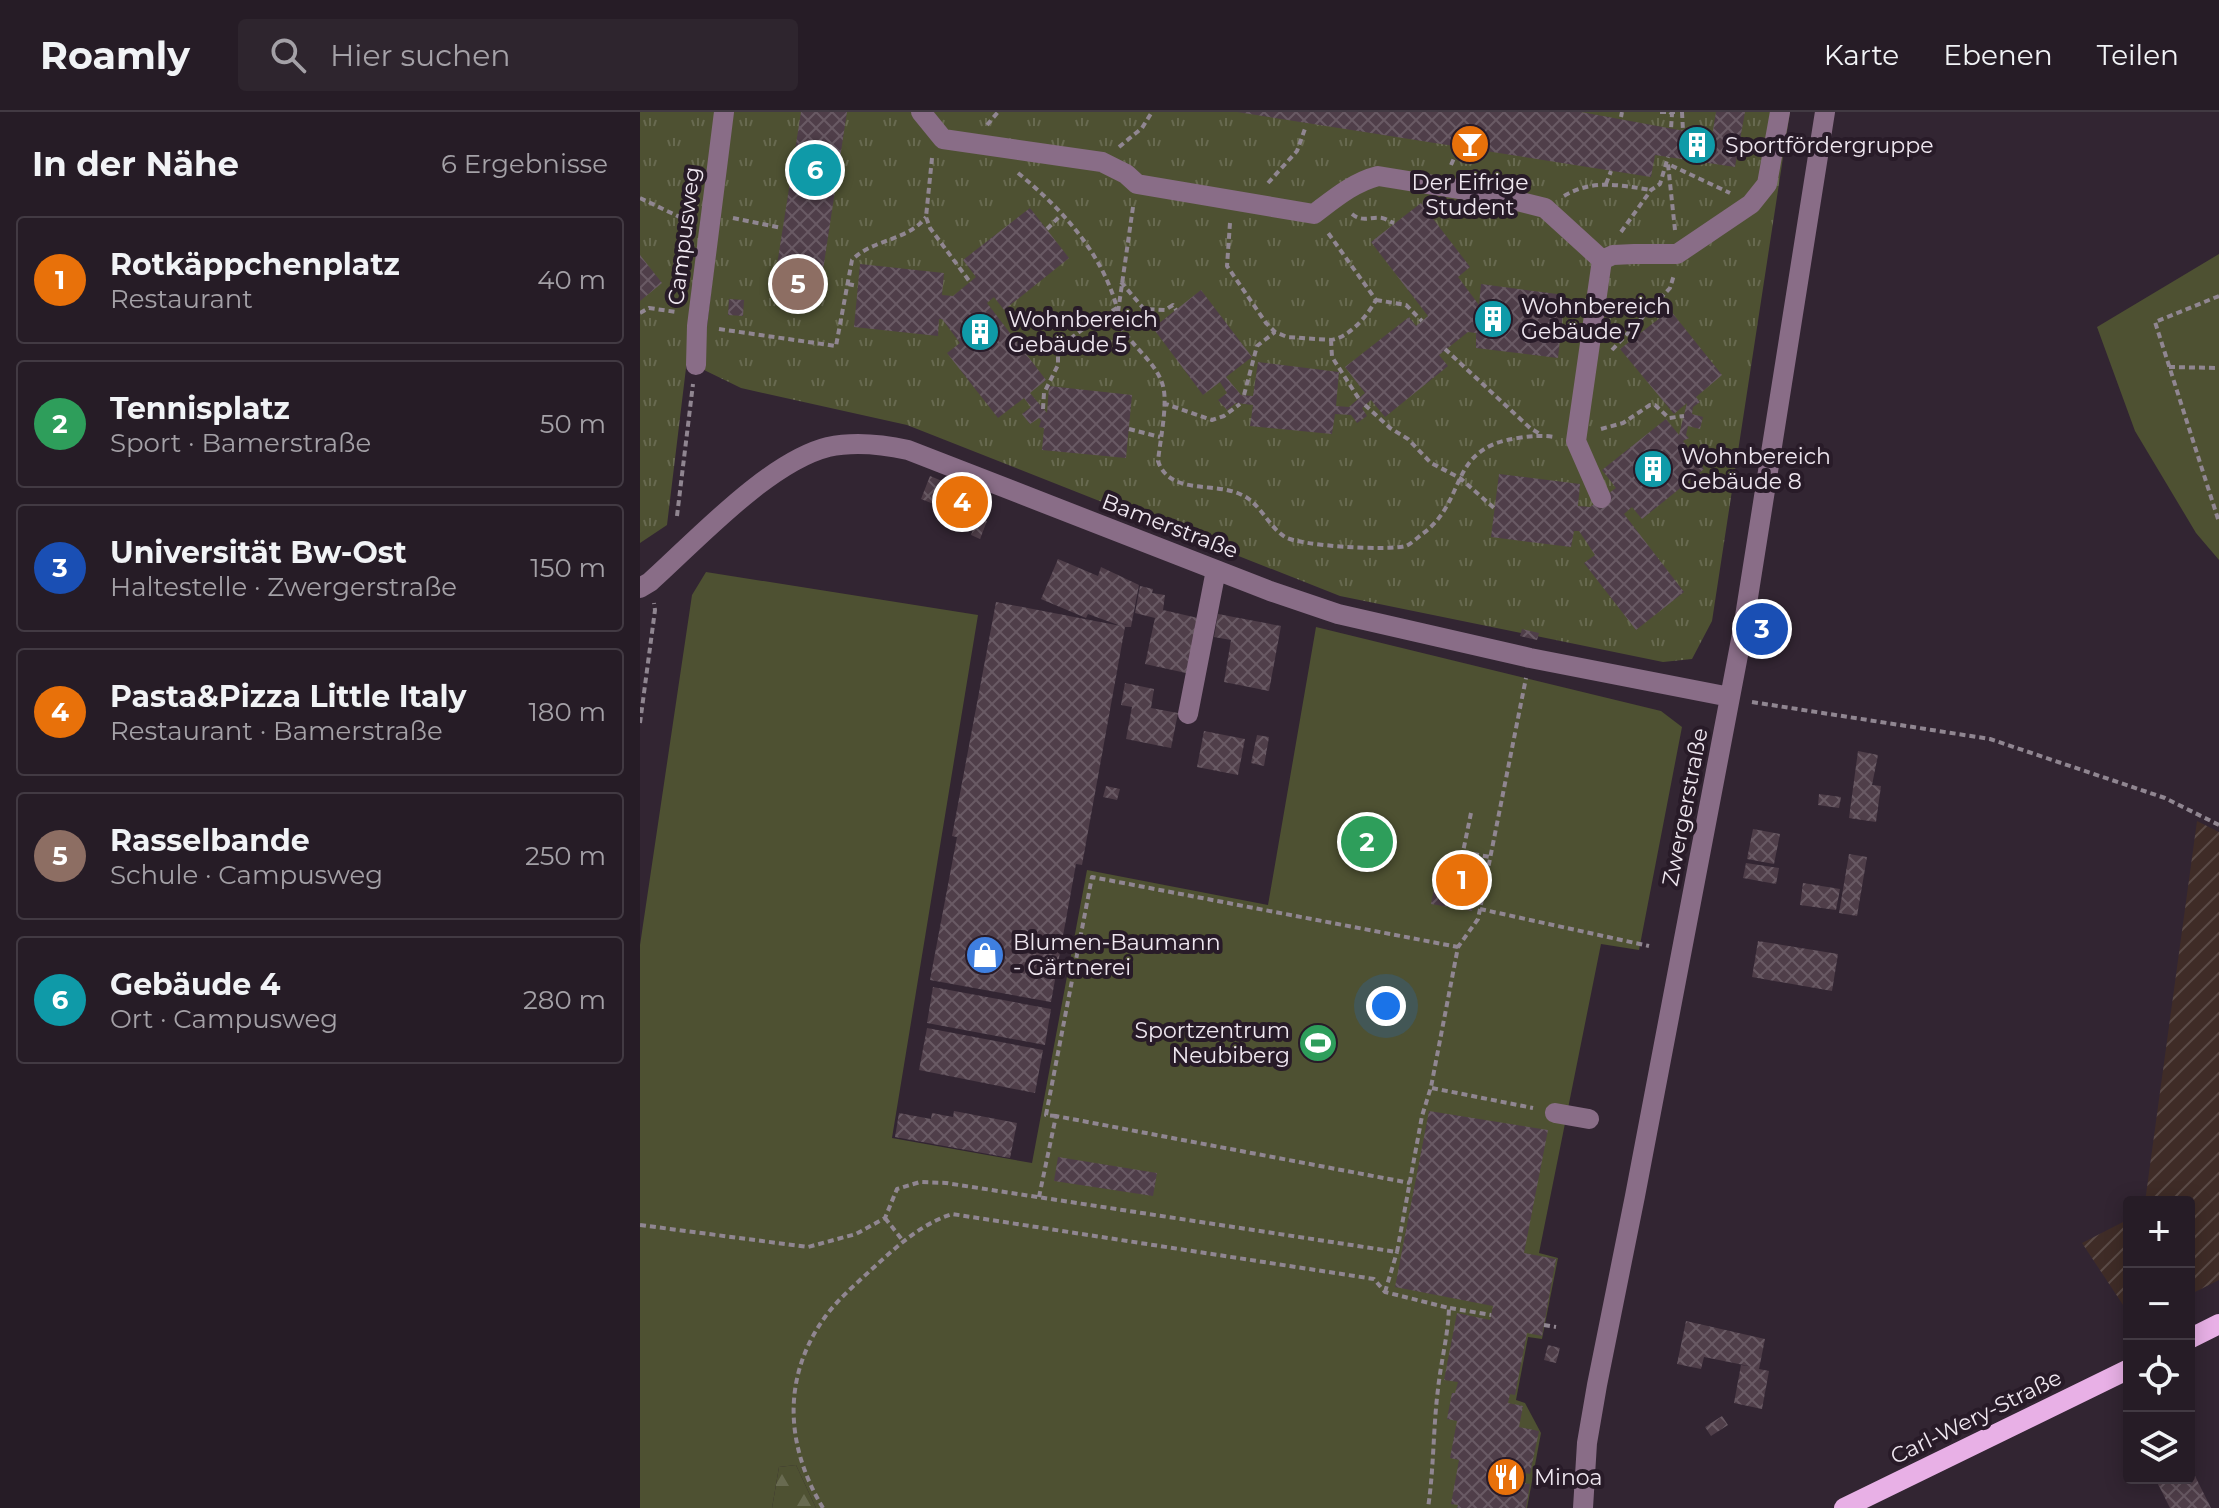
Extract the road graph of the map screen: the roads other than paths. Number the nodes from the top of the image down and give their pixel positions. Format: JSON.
{"nodes":[{"id":1,"x":724,"y":112,"type":"edge"},
{"id":2,"x":921,"y":112,"type":"edge"},
{"id":3,"x":1780,"y":112,"type":"edge"},
{"id":4,"x":1825,"y":112,"type":"edge"},
{"id":5,"x":1602,"y":260,"type":"junction"},
{"id":6,"x":696,"y":365,"type":"road end"},
{"id":7,"x":1601,"y":498,"type":"dead end"},
{"id":8,"x":1216,"y":570,"type":"junction"},
{"id":9,"x":645,"y":585,"type":"edge"},
{"id":10,"x":1730,"y":697,"type":"junction"},
{"id":11,"x":1188,"y":714,"type":"dead end"},
{"id":12,"x":1555,"y":1113,"type":"road end"},
{"id":13,"x":1589,"y":1119,"type":"dead end"},
{"id":14,"x":2219,"y":1324,"type":"edge"},
{"id":15,"x":2195,"y":1336,"type":"edge"},
{"id":16,"x":2123,"y":1372,"type":"edge"},
{"id":17,"x":1583,"y":1508,"type":"edge"},
{"id":18,"x":1844,"y":1508,"type":"edge"}],
"edges":[{"from":1,"to":6,"type":"street","name":"Campusweg"},
{"from":2,"to":5,"type":"street"},
{"from":3,"to":5,"type":"street"},
{"from":4,"to":10,"type":"street","name":"Zwergerstraße"},
{"from":5,"to":7,"type":"street"},
{"from":8,"to":9,"type":"street","name":"Bamerstraße"},
{"from":8,"to":10,"type":"street","name":"Bamerstraße"},
{"from":8,"to":11,"type":"street"},
{"from":10,"to":17,"type":"street","name":"Zwergerstraße"},
{"from":12,"to":13,"type":"street"},
{"from":14,"to":15,"type":"main road"},
{"from":16,"to":18,"type":"main road","name":"Carl-Wery-Straße"}]}
